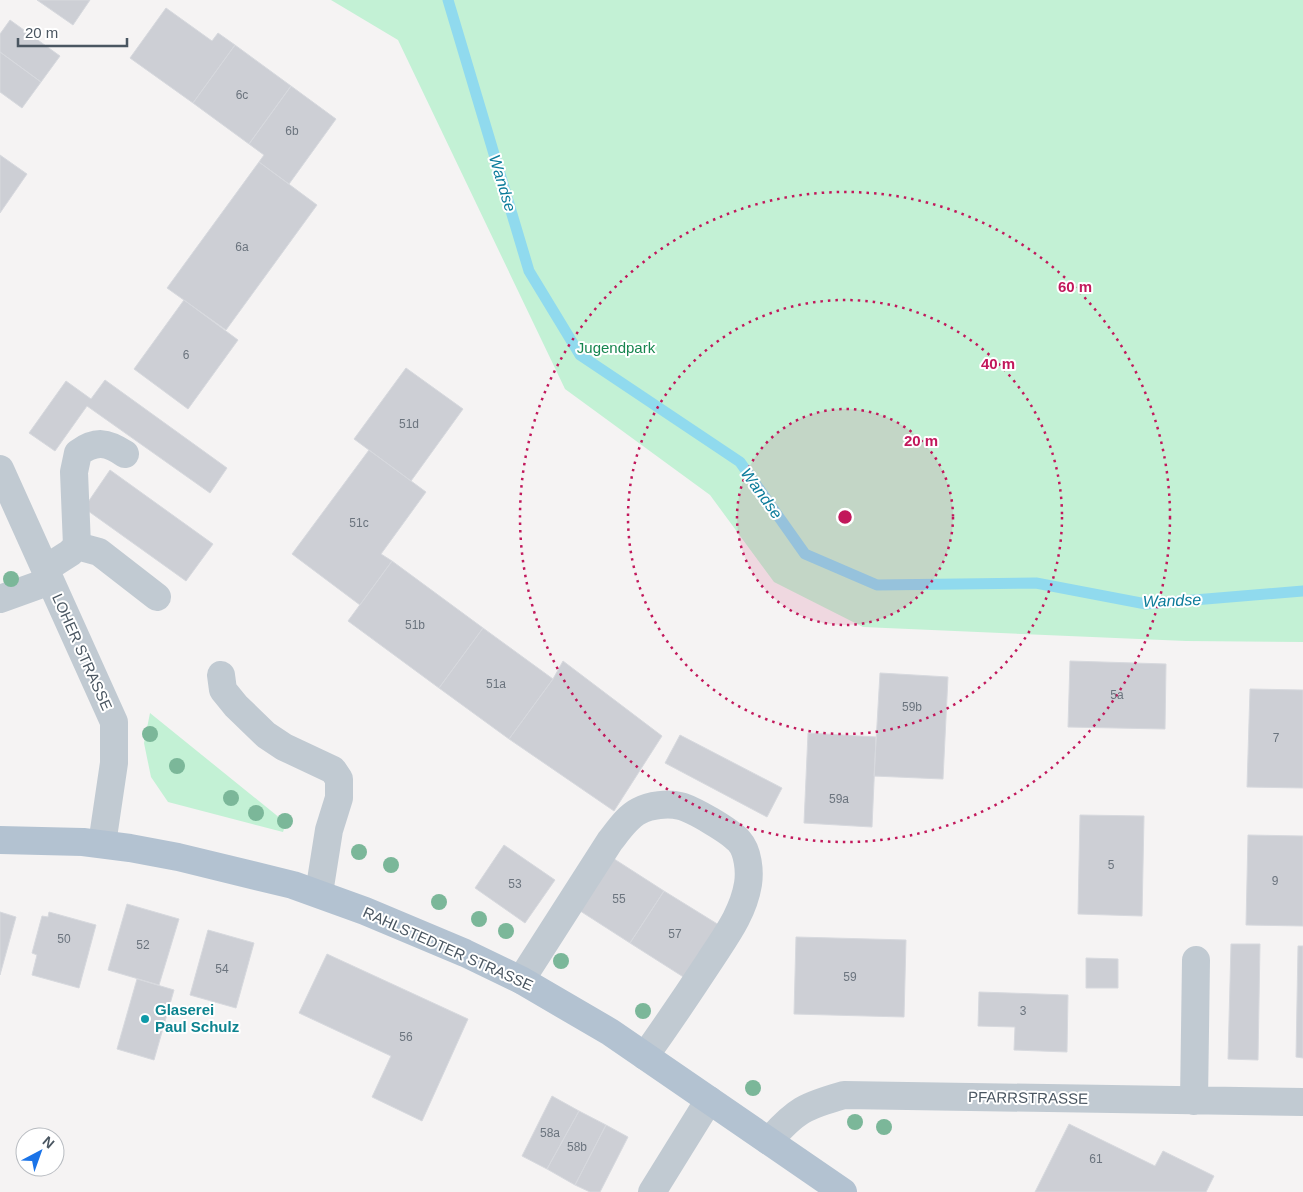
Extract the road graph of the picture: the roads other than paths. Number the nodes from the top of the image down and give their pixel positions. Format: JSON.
{"nodes":[{"id":1,"x":125,"y":454,"type":"dead end"},
{"id":2,"x":0,"y":469,"type":"edge"},
{"id":3,"x":77,"y":546,"type":"junction"},
{"id":4,"x":48,"y":575,"type":"junction"},
{"id":5,"x":157,"y":597,"type":"dead end"},
{"id":6,"x":0,"y":599,"type":"edge"},
{"id":7,"x":221,"y":676,"type":"dead end"},
{"id":8,"x":0,"y":840,"type":"edge"},
{"id":9,"x":102,"y":844,"type":"junction"},
{"id":10,"x":319,"y":893,"type":"junction"},
{"id":11,"x":1196,"y":960,"type":"dead end"},
{"id":12,"x":520,"y":980,"type":"junction"},
{"id":13,"x":644,"y":1056,"type":"junction"},
{"id":14,"x":709,"y":1100,"type":"junction"},
{"id":15,"x":1194,"y":1101,"type":"junction"},
{"id":16,"x":1303,"y":1102,"type":"edge"},
{"id":17,"x":769,"y":1142,"type":"junction"},
{"id":18,"x":652,"y":1192,"type":"edge"},
{"id":19,"x":844,"y":1192,"type":"edge"}],
"edges":[{"from":1,"to":3,"type":"street"},
{"from":2,"to":4,"type":"street","name":"LOHER STRASSE"},
{"from":3,"to":4,"type":"street"},
{"from":3,"to":5,"type":"street"},
{"from":4,"to":6,"type":"street"},
{"from":4,"to":9,"type":"street","name":"LOHER STRASSE"},
{"from":7,"to":10,"type":"street"},
{"from":8,"to":9,"type":"main road","name":"RAHLSTEDTER STRASSE"},
{"from":9,"to":10,"type":"main road","name":"RAHLSTEDTER STRASSE"},
{"from":10,"to":12,"type":"main road","name":"RAHLSTEDTER STRASSE"},
{"from":11,"to":15,"type":"street"},
{"from":12,"to":13,"type":"main road","name":"RAHLSTEDTER STRASSE"},
{"from":12,"to":13,"type":"street"},
{"from":13,"to":14,"type":"main road","name":"RAHLSTEDTER STRASSE"},
{"from":14,"to":17,"type":"main road","name":"RAHLSTEDTER STRASSE"},
{"from":14,"to":18,"type":"street"},
{"from":15,"to":16,"type":"street","name":"PFARRSTRASSE"},
{"from":15,"to":17,"type":"street","name":"PFARRSTRASSE"},
{"from":17,"to":19,"type":"main road","name":"RAHLSTEDTER STRASSE"}]}
